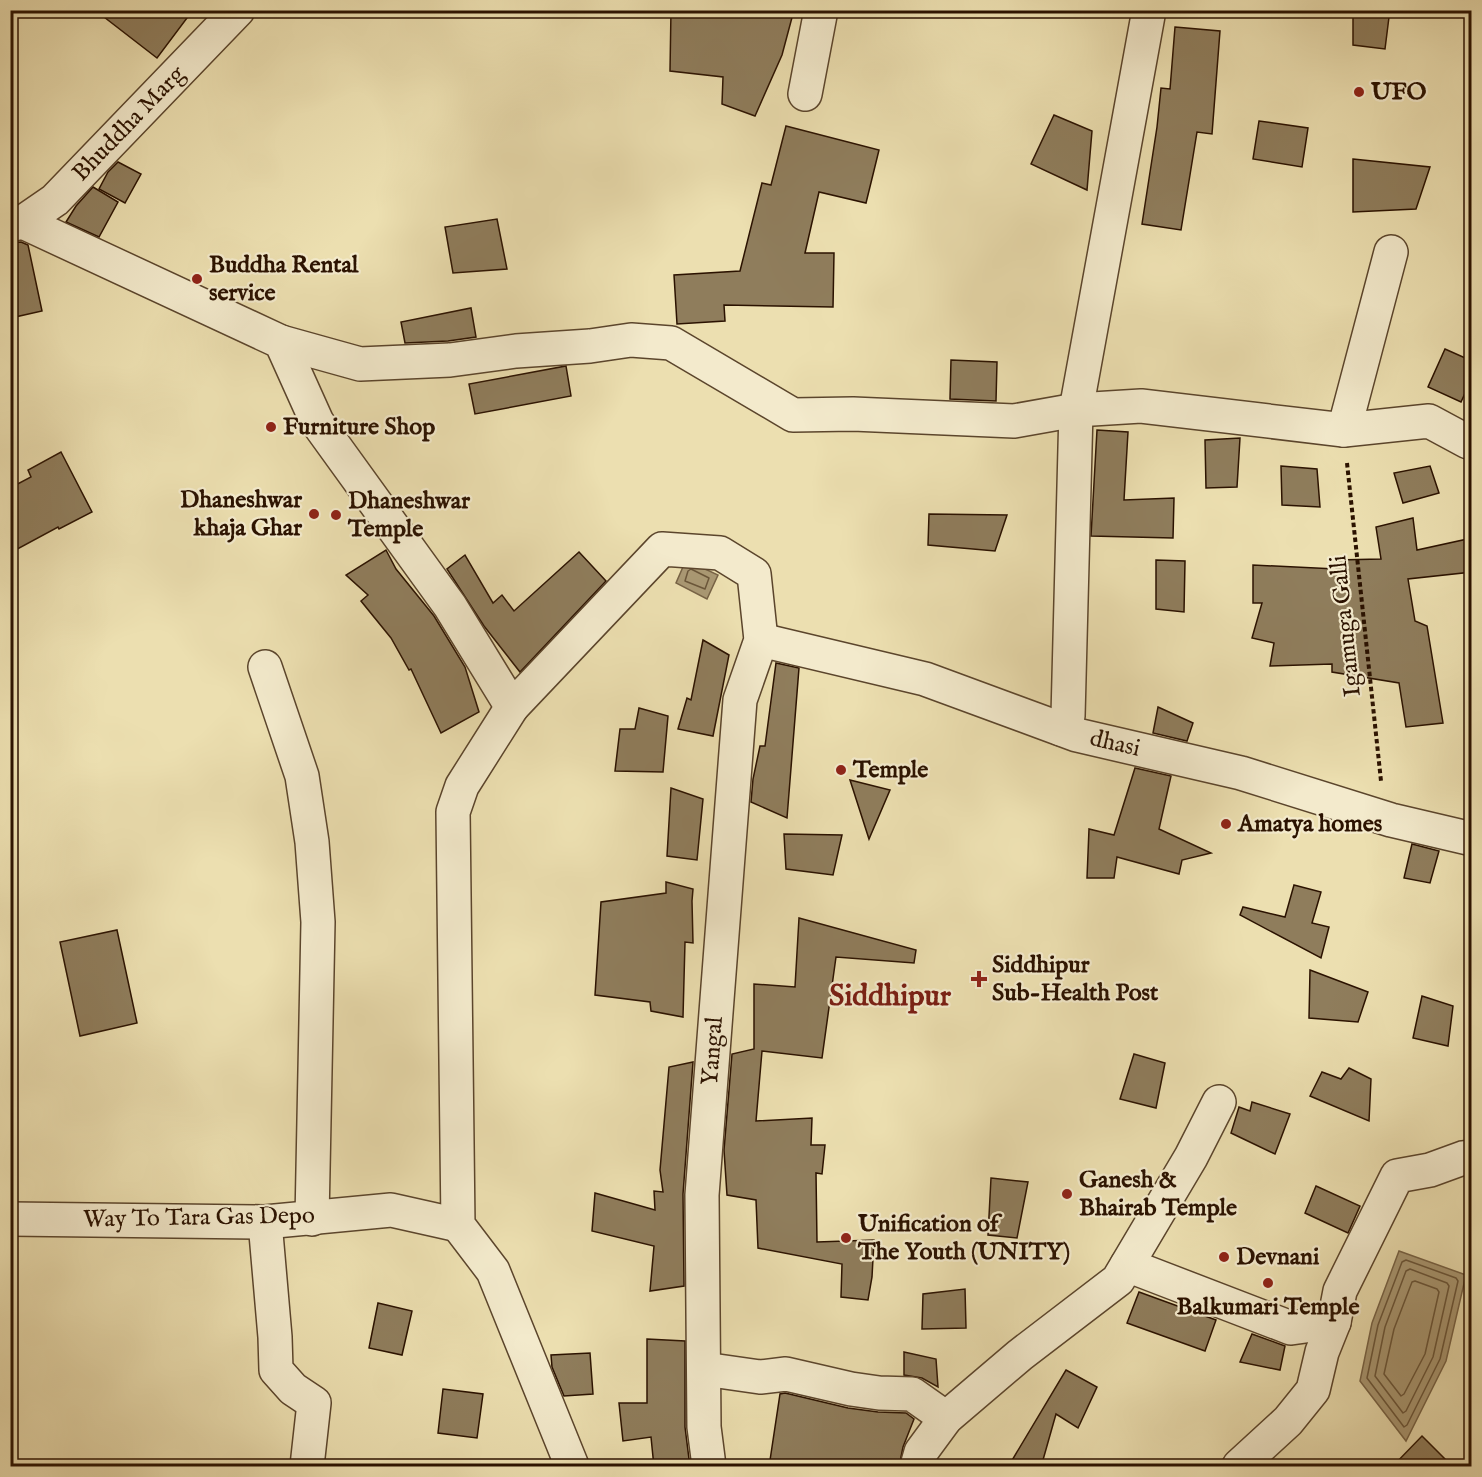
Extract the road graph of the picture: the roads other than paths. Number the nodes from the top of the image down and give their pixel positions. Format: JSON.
{"nodes":[{"id":1,"x":238,"y":10,"type":"edge"},
{"id":2,"x":821,"y":10,"type":"edge"},
{"id":3,"x":1149,"y":10,"type":"edge"},
{"id":4,"x":805,"y":94,"type":"dead end"},
{"id":5,"x":17,"y":224,"type":"edge"},
{"id":6,"x":1391,"y":252,"type":"dead end"},
{"id":7,"x":280,"y":342,"type":"junction"},
{"id":8,"x":1076,"y":410,"type":"junction"},
{"id":9,"x":1344,"y":430,"type":"junction"},
{"id":10,"x":1470,"y":445,"type":"edge"},
{"id":11,"x":761,"y":640,"type":"junction"},
{"id":12,"x":265,"y":667,"type":"dead end"},
{"id":13,"x":513,"y":707,"type":"junction"},
{"id":14,"x":1061,"y":729,"type":"junction"},
{"id":15,"x":1472,"y":839,"type":"edge"},
{"id":16,"x":1219,"y":1102,"type":"dead end"},
{"id":17,"x":1472,"y":1157,"type":"edge"},
{"id":18,"x":10,"y":1219,"type":"edge"},
{"id":19,"x":312,"y":1219,"type":"junction"},
{"id":20,"x":265,"y":1222,"type":"junction"},
{"id":21,"x":458,"y":1225,"type":"junction"},
{"id":22,"x":1127,"y":1265,"type":"junction"},
{"id":23,"x":1334,"y":1322,"type":"junction"},
{"id":24,"x":704,"y":1369,"type":"junction"},
{"id":25,"x":946,"y":1418,"type":"junction"},
{"id":26,"x":307,"y":1467,"type":"edge"},
{"id":27,"x":572,"y":1467,"type":"edge"},
{"id":28,"x":709,"y":1467,"type":"edge"},
{"id":29,"x":917,"y":1467,"type":"edge"},
{"id":30,"x":1239,"y":1467,"type":"edge"}],
"edges":[{"from":1,"to":5,"type":"street","name":"Bhuddha Marg"},
{"from":2,"to":4,"type":"street"},
{"from":3,"to":8,"type":"street"},
{"from":5,"to":7,"type":"street"},
{"from":6,"to":9,"type":"street"},
{"from":7,"to":8,"type":"street"},
{"from":7,"to":13,"type":"street"},
{"from":8,"to":9,"type":"street"},
{"from":8,"to":14,"type":"street"},
{"from":9,"to":10,"type":"street"},
{"from":11,"to":13,"type":"street"},
{"from":11,"to":14,"type":"street","name":"dhasi"},
{"from":11,"to":24,"type":"street","name":"Yangal"},
{"from":12,"to":19,"type":"street"},
{"from":13,"to":21,"type":"street"},
{"from":14,"to":15,"type":"street","name":"dhasi"},
{"from":16,"to":22,"type":"street"},
{"from":17,"to":23,"type":"street"},
{"from":18,"to":20,"type":"street","name":"Way To Tara Gas Depo"},
{"from":19,"to":20,"type":"street","name":"Way To Tara Gas Depo"},
{"from":19,"to":21,"type":"street","name":"Way To Tara Gas Depo"},
{"from":20,"to":26,"type":"street"},
{"from":21,"to":27,"type":"street"},
{"from":22,"to":23,"type":"street"},
{"from":22,"to":25,"type":"street"},
{"from":23,"to":30,"type":"street"},
{"from":24,"to":25,"type":"street"},
{"from":24,"to":28,"type":"street","name":"Yangal"},
{"from":25,"to":29,"type":"street"}]}
